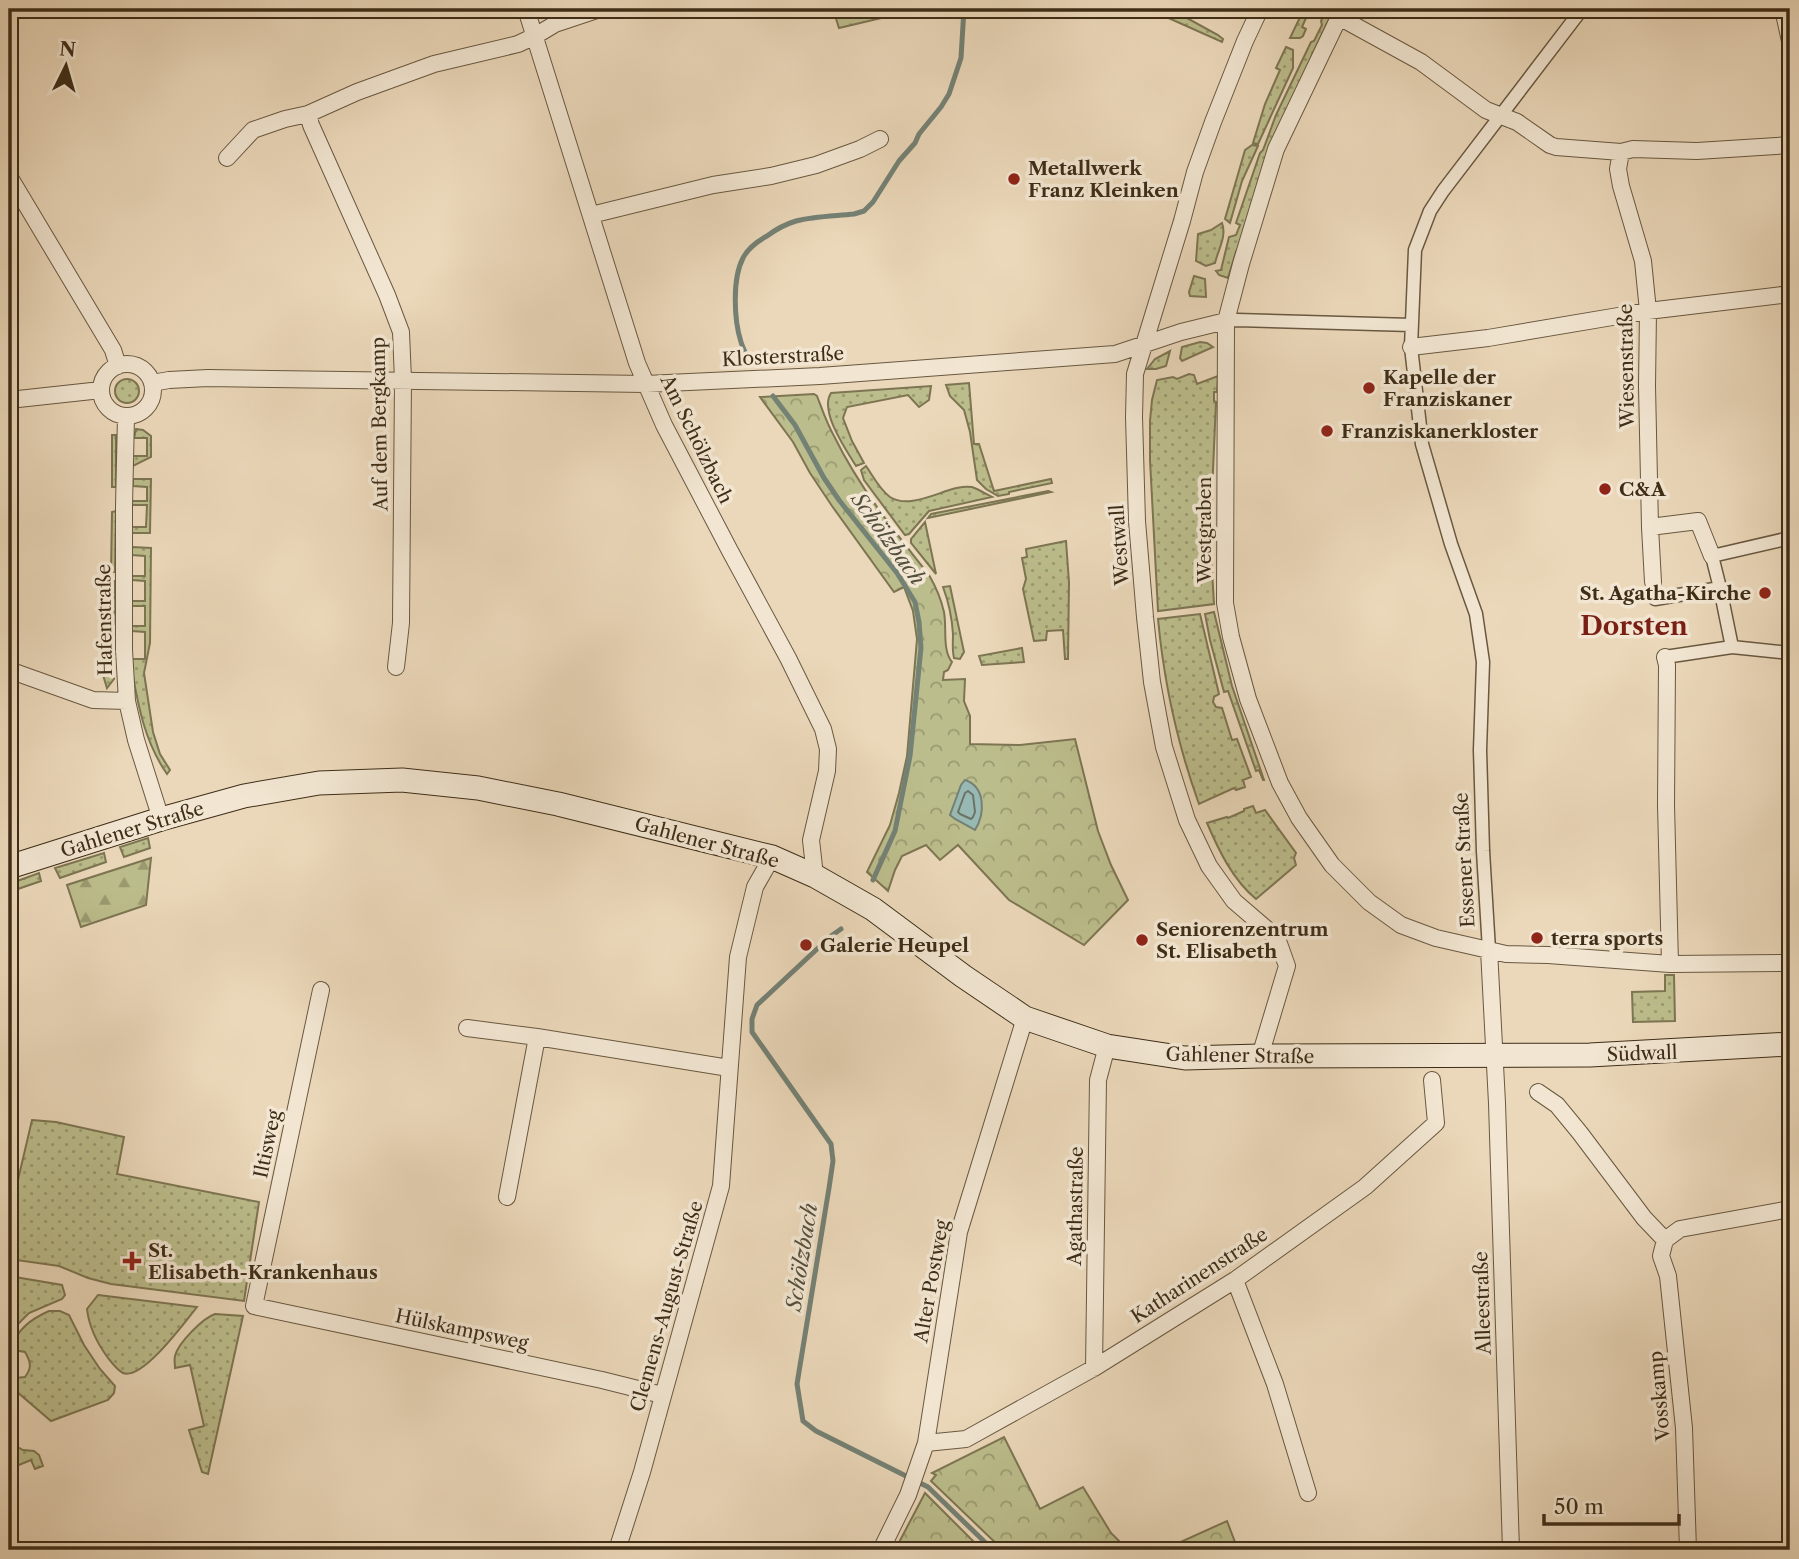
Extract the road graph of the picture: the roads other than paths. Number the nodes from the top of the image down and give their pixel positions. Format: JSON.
{"nodes":[{"id":1,"x":526,"y":9,"type":"edge"},
{"id":2,"x":600,"y":9,"type":"edge"},
{"id":3,"x":1260,"y":9,"type":"edge"},
{"id":4,"x":1582,"y":9,"type":"edge"},
{"id":5,"x":1783,"y":9,"type":"edge"},
{"id":6,"x":1341,"y":13,"type":"edge"},
{"id":7,"x":535,"y":36,"type":"junction"},
{"id":8,"x":1790,"y":41,"type":"edge"},
{"id":9,"x":308,"y":114,"type":"junction"},
{"id":10,"x":1501,"y":116,"type":"junction"},
{"id":11,"x":880,"y":139,"type":"dead end"},
{"id":12,"x":1790,"y":145,"type":"edge"},
{"id":13,"x":1621,"y":152,"type":"junction"},
{"id":14,"x":226,"y":158,"type":"dead end"},
{"id":15,"x":9,"y":176,"type":"edge"},
{"id":16,"x":591,"y":215,"type":"junction"},
{"id":17,"x":1790,"y":295,"type":"edge"},
{"id":18,"x":1648,"y":311,"type":"junction"},
{"id":19,"x":1226,"y":321,"type":"junction"},
{"id":20,"x":1411,"y":325,"type":"junction"},
{"id":21,"x":1146,"y":343,"type":"junction"},
{"id":22,"x":1411,"y":347,"type":"junction"},
{"id":23,"x":118,"y":366,"type":"junction"},
{"id":24,"x":403,"y":380,"type":"junction"},
{"id":25,"x":152,"y":383,"type":"junction"},
{"id":26,"x":646,"y":384,"type":"junction"},
{"id":27,"x":101,"y":390,"type":"junction"},
{"id":28,"x":9,"y":400,"type":"edge"},
{"id":29,"x":126,"y":416,"type":"junction"},
{"id":30,"x":1650,"y":527,"type":"junction"},
{"id":31,"x":1790,"y":538,"type":"edge"},
{"id":32,"x":1712,"y":556,"type":"junction"},
{"id":33,"x":1720,"y":588,"type":"junction"},
{"id":34,"x":1654,"y":591,"type":"joint"},
{"id":35,"x":1732,"y":647,"type":"junction"},
{"id":36,"x":1790,"y":653,"type":"edge"},
{"id":37,"x":1665,"y":657,"type":"joint"},
{"id":38,"x":396,"y":667,"type":"dead end"},
{"id":39,"x":9,"y":670,"type":"edge"},
{"id":40,"x":127,"y":701,"type":"junction"},
{"id":41,"x":160,"y":819,"type":"junction"},
{"id":42,"x":772,"y":857,"type":"junction"},
{"id":43,"x":9,"y":867,"type":"edge"},
{"id":44,"x":815,"y":876,"type":"junction"},
{"id":45,"x":1489,"y":950,"type":"junction"},
{"id":46,"x":1790,"y":963,"type":"edge"},
{"id":47,"x":1670,"y":964,"type":"junction"},
{"id":48,"x":321,"y":990,"type":"dead end"},
{"id":49,"x":1025,"y":1017,"type":"junction"},
{"id":50,"x":467,"y":1028,"type":"dead end"},
{"id":51,"x":537,"y":1037,"type":"junction"},
{"id":52,"x":1790,"y":1045,"type":"edge"},
{"id":53,"x":1107,"y":1046,"type":"junction"},
{"id":54,"x":1494,"y":1055,"type":"junction"},
{"id":55,"x":1259,"y":1056,"type":"junction"},
{"id":56,"x":729,"y":1068,"type":"junction"},
{"id":57,"x":1432,"y":1080,"type":"dead end"},
{"id":58,"x":1538,"y":1092,"type":"dead end"},
{"id":59,"x":506,"y":1197,"type":"dead end"},
{"id":60,"x":1790,"y":1209,"type":"edge"},
{"id":61,"x":1665,"y":1240,"type":"junction"},
{"id":62,"x":1235,"y":1280,"type":"junction"},
{"id":63,"x":254,"y":1307,"type":"joint"},
{"id":64,"x":1094,"y":1368,"type":"junction"},
{"id":65,"x":662,"y":1395,"type":"junction"},
{"id":66,"x":926,"y":1443,"type":"junction"},
{"id":67,"x":1308,"y":1493,"type":"dead end"},
{"id":68,"x":617,"y":1550,"type":"edge"},
{"id":69,"x":881,"y":1550,"type":"edge"},
{"id":70,"x":1511,"y":1550,"type":"edge"},
{"id":71,"x":1688,"y":1550,"type":"edge"}],
"edges":[{"from":1,"to":7,"type":"street","name":"Am Schölzbach"},
{"from":2,"to":7,"type":"street"},
{"from":3,"to":21,"type":"street","name":"Westwall"},
{"from":4,"to":10,"type":"street","name":"Essener Straße"},
{"from":5,"to":8,"type":"street"},
{"from":6,"to":10,"type":"street"},
{"from":6,"to":19,"type":"street","name":"Westgraben"},
{"from":7,"to":9,"type":"street"},
{"from":7,"to":16,"type":"street","name":"Am Schölzbach"},
{"from":9,"to":14,"type":"street"},
{"from":9,"to":24,"type":"street","name":"Auf dem Bergkamp"},
{"from":10,"to":13,"type":"street"},
{"from":10,"to":20,"type":"street","name":"Essener Straße"},
{"from":11,"to":16,"type":"street"},
{"from":12,"to":13,"type":"street"},
{"from":13,"to":18,"type":"street","name":"Wiesenstraße"},
{"from":15,"to":23,"type":"street"},
{"from":16,"to":26,"type":"street","name":"Am Schölzbach"},
{"from":17,"to":18,"type":"street"},
{"from":18,"to":22,"type":"street"},
{"from":18,"to":30,"type":"street","name":"Wiesenstraße"},
{"from":19,"to":20,"type":"street","name":"Klosterstraße"},
{"from":19,"to":21,"type":"street","name":"Klosterstraße"},
{"from":19,"to":45,"type":"street","name":"Westgraben"},
{"from":20,"to":22,"type":"street","name":"Essener Straße"},
{"from":21,"to":26,"type":"street","name":"Klosterstraße"},
{"from":21,"to":55,"type":"street","name":"Westwall"},
{"from":22,"to":45,"type":"street","name":"Essener Straße"},
{"from":23,"to":25,"type":"street"},
{"from":23,"to":27,"type":"street"},
{"from":24,"to":25,"type":"street","name":"Klosterstraße"},
{"from":24,"to":26,"type":"street","name":"Klosterstraße"},
{"from":24,"to":38,"type":"street","name":"Auf dem Bergkamp"},
{"from":25,"to":29,"type":"street"},
{"from":26,"to":44,"type":"street","name":"Am Schölzbach"},
{"from":27,"to":28,"type":"street"},
{"from":27,"to":29,"type":"street"},
{"from":29,"to":40,"type":"street","name":"Hafenstraße"},
{"from":30,"to":32,"type":"street"},
{"from":30,"to":34,"type":"street","name":"Wiesenstraße"},
{"from":31,"to":32,"type":"street"},
{"from":32,"to":33,"type":"street"},
{"from":33,"to":34,"type":"street"},
{"from":33,"to":35,"type":"street"},
{"from":35,"to":36,"type":"street"},
{"from":35,"to":37,"type":"street"},
{"from":37,"to":47,"type":"street"},
{"from":39,"to":40,"type":"street"},
{"from":40,"to":41,"type":"street","name":"Hafenstraße"},
{"from":41,"to":42,"type":"main road","name":"Gahlener Straße"},
{"from":41,"to":43,"type":"main road","name":"Gahlener Straße"},
{"from":42,"to":44,"type":"main road","name":"Gahlener Straße"},
{"from":42,"to":56,"type":"street","name":"Clemens-August-Straße"},
{"from":44,"to":49,"type":"main road","name":"Gahlener Straße"},
{"from":45,"to":47,"type":"street","name":"Westgraben"},
{"from":45,"to":54,"type":"street","name":"Essener Straße"},
{"from":46,"to":47,"type":"street","name":"Westgraben"},
{"from":48,"to":63,"type":"street","name":"Iltisweg"},
{"from":49,"to":53,"type":"main road","name":"Gahlener Straße"},
{"from":49,"to":66,"type":"street","name":"Alter Postweg"},
{"from":50,"to":51,"type":"street"},
{"from":51,"to":56,"type":"street"},
{"from":51,"to":59,"type":"street"},
{"from":52,"to":54,"type":"main road","name":"Südwall"},
{"from":53,"to":55,"type":"main road","name":"Gahlener Straße"},
{"from":53,"to":64,"type":"street","name":"Agathastraße"},
{"from":54,"to":55,"type":"main road","name":"Gahlener Straße"},
{"from":54,"to":70,"type":"street","name":"Alleestraße"},
{"from":56,"to":65,"type":"street","name":"Clemens-August-Straße"},
{"from":57,"to":62,"type":"street","name":"Katharinenstraße"},
{"from":58,"to":61,"type":"street"},
{"from":60,"to":61,"type":"street"},
{"from":61,"to":71,"type":"street","name":"Vosskamp"},
{"from":62,"to":64,"type":"street","name":"Katharinenstraße"},
{"from":62,"to":67,"type":"street"},
{"from":63,"to":65,"type":"street","name":"Hülskampsweg"},
{"from":64,"to":66,"type":"street","name":"Katharinenstraße"},
{"from":65,"to":68,"type":"street","name":"Clemens-August-Straße"},
{"from":66,"to":69,"type":"street","name":"Alter Postweg"}]}
